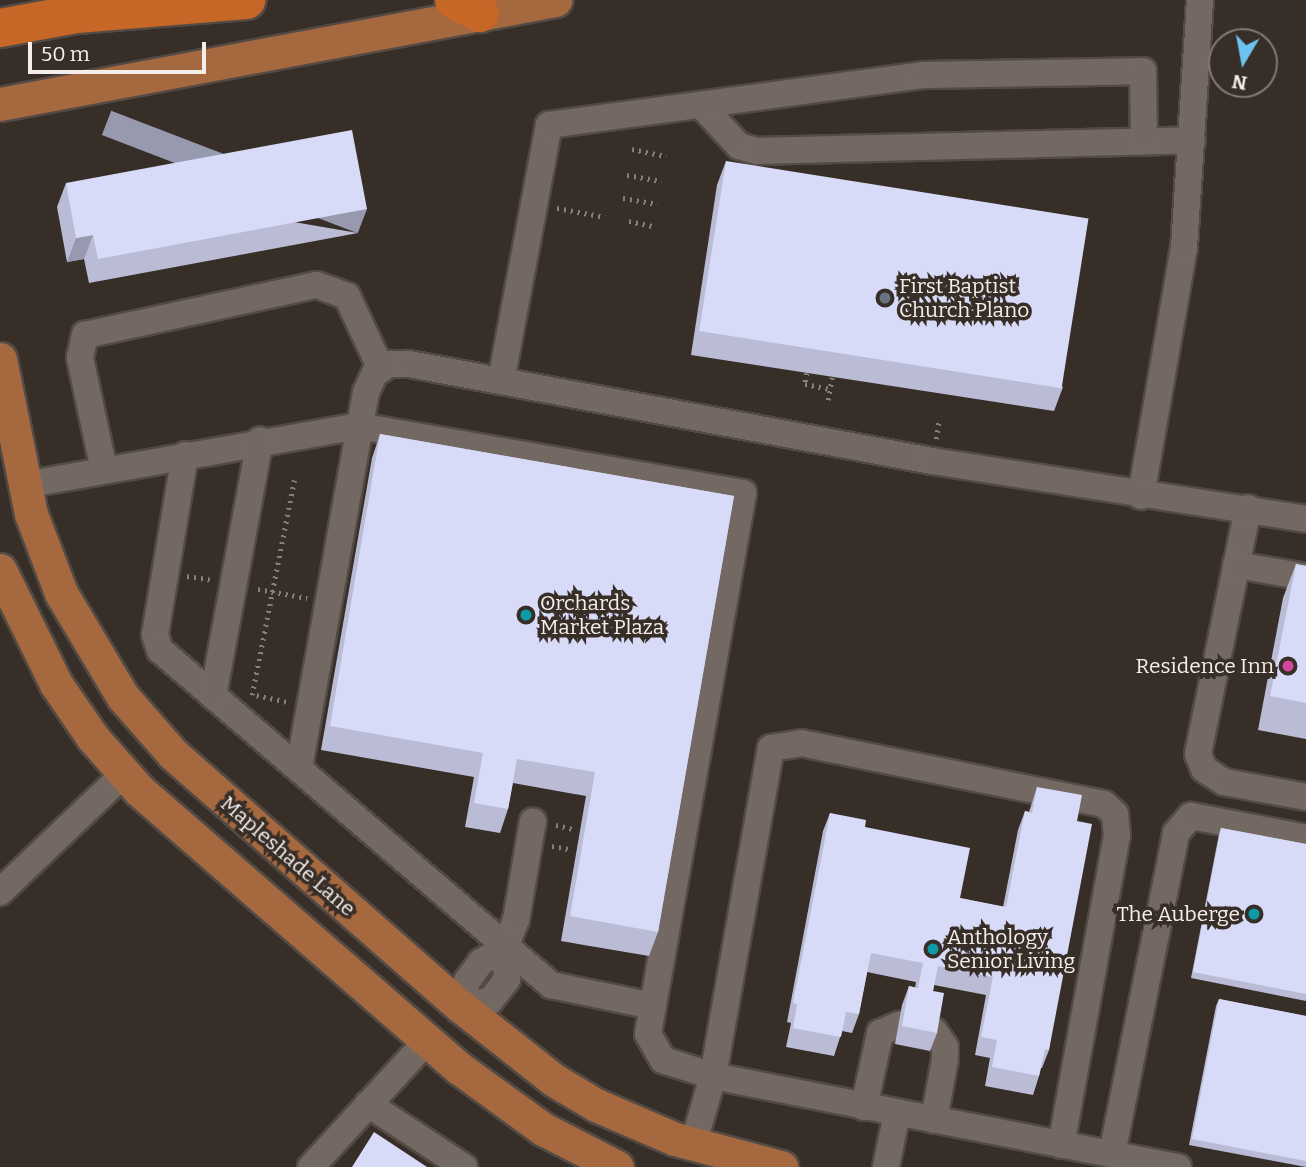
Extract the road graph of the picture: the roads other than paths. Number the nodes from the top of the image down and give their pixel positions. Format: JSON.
{"nodes":[{"id":1,"x":246,"y":0,"type":"edge"},
{"id":2,"x":555,"y":0,"type":"edge"},
{"id":3,"x":1200,"y":0,"type":"edge"},
{"id":4,"x":467,"y":7,"type":"edge"},
{"id":5,"x":0,"y":28,"type":"edge"},
{"id":6,"x":0,"y":104,"type":"edge"},
{"id":7,"x":701,"y":105,"type":"junction"},
{"id":8,"x":1192,"y":140,"type":"junction"},
{"id":9,"x":1144,"y":141,"type":"junction"},
{"id":10,"x":0,"y":359,"type":"edge"},
{"id":11,"x":381,"y":369,"type":"junction"},
{"id":12,"x":501,"y":381,"type":"junction"},
{"id":13,"x":359,"y":426,"type":"junction"},
{"id":14,"x":260,"y":440,"type":"junction"},
{"id":15,"x":185,"y":455,"type":"junction"},
{"id":16,"x":104,"y":470,"type":"junction"},
{"id":17,"x":12,"y":487,"type":"edge"},
{"id":18,"x":1141,"y":496,"type":"junction"},
{"id":19,"x":1248,"y":508,"type":"junction"},
{"id":20,"x":1306,"y":519,"type":"edge"},
{"id":21,"x":1236,"y":565,"type":"junction"},
{"id":22,"x":0,"y":570,"type":"edge"},
{"id":23,"x":1306,"y":577,"type":"edge"},
{"id":24,"x":213,"y":696,"type":"junction"},
{"id":25,"x":162,"y":742,"type":"junction"},
{"id":26,"x":299,"y":768,"type":"junction"},
{"id":27,"x":124,"y":774,"type":"junction"},
{"id":28,"x":1306,"y":797,"type":"edge"},
{"id":29,"x":542,"y":822,"type":"road end"},
{"id":30,"x":1306,"y":838,"type":"edge"},
{"id":31,"x":0,"y":892,"type":"edge"},
{"id":32,"x":505,"y":948,"type":"junction"},
{"id":33,"x":459,"y":1005,"type":"junction"},
{"id":34,"x":653,"y":1006,"type":"junction"},
{"id":35,"x":899,"y":1025,"type":"edge"},
{"id":36,"x":934,"y":1031,"type":"edge"},
{"id":37,"x":427,"y":1041,"type":"junction"},
{"id":38,"x":713,"y":1076,"type":"junction"},
{"id":39,"x":368,"y":1104,"type":"junction"},
{"id":40,"x":864,"y":1107,"type":"junction"},
{"id":41,"x":897,"y":1113,"type":"junction"},
{"id":42,"x":934,"y":1120,"type":"junction"},
{"id":43,"x":693,"y":1144,"type":"junction"},
{"id":44,"x":1061,"y":1145,"type":"junction"},
{"id":45,"x":1112,"y":1154,"type":"junction"},
{"id":46,"x":311,"y":1167,"type":"edge"},
{"id":47,"x":464,"y":1167,"type":"edge"},
{"id":48,"x":617,"y":1167,"type":"edge"},
{"id":49,"x":781,"y":1167,"type":"edge"},
{"id":50,"x":886,"y":1167,"type":"edge"},
{"id":51,"x":1178,"y":1167,"type":"edge"}],
"edges":[{"from":1,"to":5,"type":"highway"},
{"from":2,"to":4,"type":"main road"},
{"from":3,"to":8,"type":"lane"},
{"from":4,"to":6,"type":"main road"},
{"from":7,"to":9,"type":"lane"},
{"from":7,"to":9,"type":"lane"},
{"from":7,"to":12,"type":"lane"},
{"from":8,"to":9,"type":"lane"},
{"from":8,"to":18,"type":"lane"},
{"from":10,"to":17,"type":"main road","name":"Mapleshade Lane"},
{"from":11,"to":12,"type":"lane"},
{"from":11,"to":13,"type":"lane"},
{"from":11,"to":16,"type":"lane"},
{"from":12,"to":18,"type":"lane"},
{"from":13,"to":14,"type":"lane"},
{"from":13,"to":26,"type":"lane"},
{"from":13,"to":34,"type":"lane"},
{"from":14,"to":15,"type":"lane"},
{"from":14,"to":24,"type":"lane"},
{"from":15,"to":16,"type":"lane"},
{"from":15,"to":24,"type":"lane"},
{"from":16,"to":17,"type":"lane"},
{"from":17,"to":25,"type":"main road","name":"Mapleshade Lane"},
{"from":18,"to":19,"type":"lane"},
{"from":19,"to":20,"type":"lane"},
{"from":19,"to":21,"type":"lane"},
{"from":21,"to":23,"type":"lane"},
{"from":21,"to":28,"type":"lane"},
{"from":22,"to":27,"type":"main road"},
{"from":24,"to":26,"type":"lane"},
{"from":25,"to":27,"type":"main road"},
{"from":25,"to":33,"type":"main road","name":"Mapleshade Lane"},
{"from":26,"to":32,"type":"lane"},
{"from":27,"to":31,"type":"lane"},
{"from":27,"to":37,"type":"main road"},
{"from":29,"to":32,"type":"lane"},
{"from":30,"to":45,"type":"lane"},
{"from":32,"to":33,"type":"lane"},
{"from":32,"to":34,"type":"lane"},
{"from":33,"to":37,"type":"main road"},
{"from":33,"to":43,"type":"main road","name":"Mapleshade Lane"},
{"from":34,"to":38,"type":"lane"},
{"from":35,"to":40,"type":"lane"},
{"from":36,"to":42,"type":"lane"},
{"from":37,"to":39,"type":"lane"},
{"from":37,"to":48,"type":"main road"},
{"from":38,"to":40,"type":"lane"},
{"from":38,"to":43,"type":"lane"},
{"from":38,"to":44,"type":"lane"},
{"from":39,"to":46,"type":"lane"},
{"from":39,"to":47,"type":"lane"},
{"from":40,"to":41,"type":"lane"},
{"from":41,"to":42,"type":"lane"},
{"from":41,"to":50,"type":"lane"},
{"from":42,"to":44,"type":"lane"},
{"from":43,"to":49,"type":"main road","name":"Mapleshade Lane"},
{"from":44,"to":45,"type":"lane"},
{"from":45,"to":51,"type":"lane"}]}
